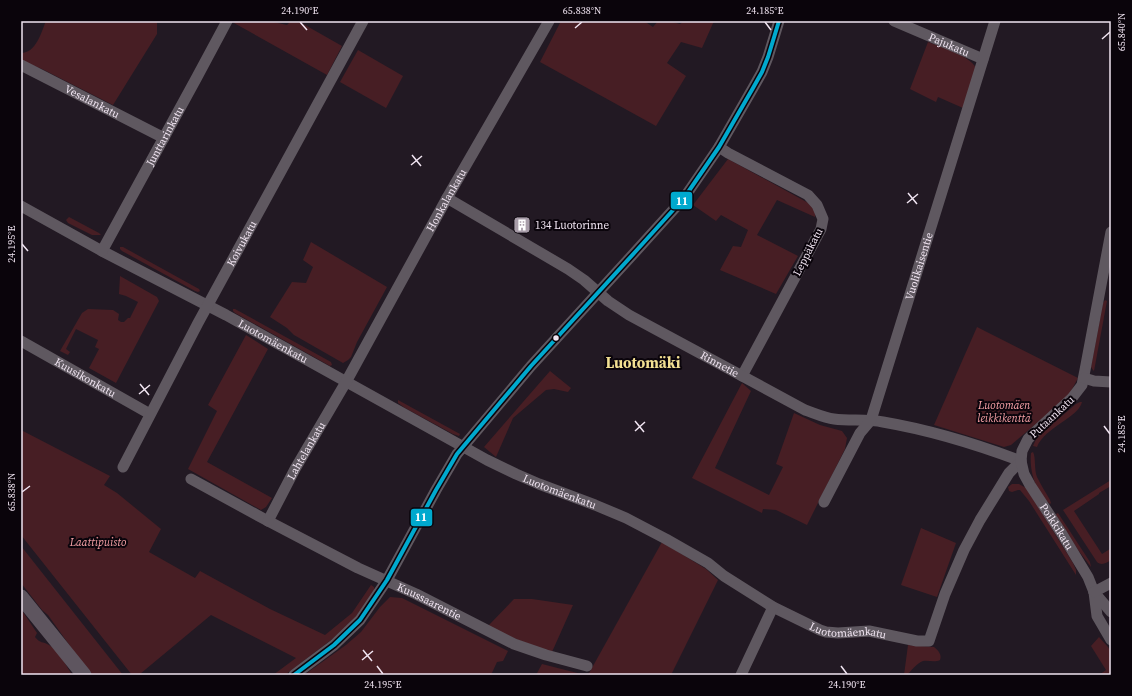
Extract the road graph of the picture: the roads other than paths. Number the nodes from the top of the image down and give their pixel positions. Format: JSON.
{"nodes":[{"id":1,"x":227,"y":21,"type":"edge"},
{"id":2,"x":363,"y":21,"type":"edge"},
{"id":3,"x":549,"y":21,"type":"edge"},
{"id":4,"x":779,"y":21,"type":"edge"},
{"id":5,"x":894,"y":21,"type":"edge"},
{"id":6,"x":994,"y":21,"type":"edge"},
{"id":7,"x":983,"y":59,"type":"junction"},
{"id":8,"x":21,"y":65,"type":"edge"},
{"id":9,"x":164,"y":138,"type":"junction"},
{"id":10,"x":719,"y":147,"type":"junction"},
{"id":11,"x":447,"y":198,"type":"junction"},
{"id":12,"x":21,"y":206,"type":"edge"},
{"id":13,"x":1111,"y":232,"type":"edge"},
{"id":14,"x":102,"y":251,"type":"junction"},
{"id":15,"x":598,"y":292,"type":"junction"},
{"id":16,"x":208,"y":305,"type":"junction"},
{"id":17,"x":21,"y":341,"type":"edge"},
{"id":18,"x":742,"y":376,"type":"junction"},
{"id":19,"x":1084,"y":378,"type":"junction"},
{"id":20,"x":346,"y":382,"type":"junction"},
{"id":21,"x":1111,"y":382,"type":"edge"},
{"id":22,"x":150,"y":414,"type":"junction"},
{"id":23,"x":871,"y":420,"type":"junction"},
{"id":24,"x":464,"y":446,"type":"junction"},
{"id":25,"x":1021,"y":461,"type":"junction"},
{"id":26,"x":123,"y":466,"type":"dead end"},
{"id":27,"x":191,"y":479,"type":"dead end"},
{"id":28,"x":824,"y":502,"type":"dead end"},
{"id":29,"x":268,"y":521,"type":"junction"},
{"id":30,"x":387,"y":580,"type":"junction"},
{"id":31,"x":1111,"y":583,"type":"edge"},
{"id":32,"x":1094,"y":592,"type":"junction"},
{"id":33,"x":21,"y":597,"type":"edge"},
{"id":34,"x":773,"y":607,"type":"junction"},
{"id":35,"x":1111,"y":612,"type":"edge"},
{"id":36,"x":1111,"y":640,"type":"edge"},
{"id":37,"x":62,"y":648,"type":"junction"},
{"id":38,"x":587,"y":666,"type":"dead end"},
{"id":39,"x":78,"y":675,"type":"edge"},
{"id":40,"x":84,"y":675,"type":"edge"},
{"id":41,"x":294,"y":675,"type":"edge"},
{"id":42,"x":741,"y":675,"type":"edge"}],
"edges":[{"from":1,"to":9,"type":"street","name":"Junttarinkatu"},
{"from":2,"to":16,"type":"street","name":"Koivukatu"},
{"from":3,"to":11,"type":"street","name":"Honkalankatu"},
{"from":4,"to":10,"type":"street"},
{"from":5,"to":7,"type":"street","name":"Pajukatu"},
{"from":6,"to":7,"type":"street","name":"Vuolikaisentie"},
{"from":7,"to":23,"type":"street","name":"Vuolikaisentie"},
{"from":8,"to":9,"type":"street","name":"Vesalankatu"},
{"from":9,"to":14,"type":"street","name":"Junttarinkatu"},
{"from":10,"to":15,"type":"street"},
{"from":10,"to":18,"type":"street","name":"Leppäkatu"},
{"from":11,"to":15,"type":"street","name":"Rinnetie"},
{"from":11,"to":20,"type":"street","name":"Honkalankatu"},
{"from":12,"to":14,"type":"street","name":"Luotomäenkatu"},
{"from":13,"to":19,"type":"street","name":"Putaankatu"},
{"from":14,"to":16,"type":"street","name":"Luotomäenkatu"},
{"from":15,"to":18,"type":"street","name":"Rinnetie"},
{"from":15,"to":24,"type":"street"},
{"from":16,"to":20,"type":"street","name":"Luotomäenkatu"},
{"from":16,"to":22,"type":"street","name":"Koivukatu"},
{"from":17,"to":22,"type":"street","name":"Kuusikonkatu"},
{"from":18,"to":23,"type":"street","name":"Rinnetie"},
{"from":19,"to":21,"type":"street"},
{"from":19,"to":25,"type":"street","name":"Putaankatu"},
{"from":20,"to":24,"type":"street","name":"Luotomäenkatu"},
{"from":20,"to":29,"type":"street","name":"Lahtelankatu"},
{"from":22,"to":26,"type":"street","name":"Koivukatu"},
{"from":23,"to":25,"type":"street","name":"Rinnetie"},
{"from":23,"to":28,"type":"street","name":"Vuolikaisentie"},
{"from":24,"to":30,"type":"street"},
{"from":24,"to":34,"type":"street","name":"Luotomäenkatu"},
{"from":25,"to":32,"type":"street","name":"Poikkikatu"},
{"from":25,"to":34,"type":"street","name":"Luotomäenkatu"},
{"from":27,"to":29,"type":"street","name":"Kuussaarentie"},
{"from":29,"to":30,"type":"street","name":"Kuussaarentie"},
{"from":30,"to":38,"type":"street","name":"Kuussaarentie"},
{"from":30,"to":41,"type":"street"},
{"from":31,"to":32,"type":"street"},
{"from":32,"to":35,"type":"street","name":"Poikkikatu"},
{"from":32,"to":36,"type":"street","name":"Poikkikatu"},
{"from":33,"to":37,"type":"main road"},
{"from":34,"to":42,"type":"street"},
{"from":37,"to":39,"type":"main road"},
{"from":37,"to":40,"type":"main road"}]}
